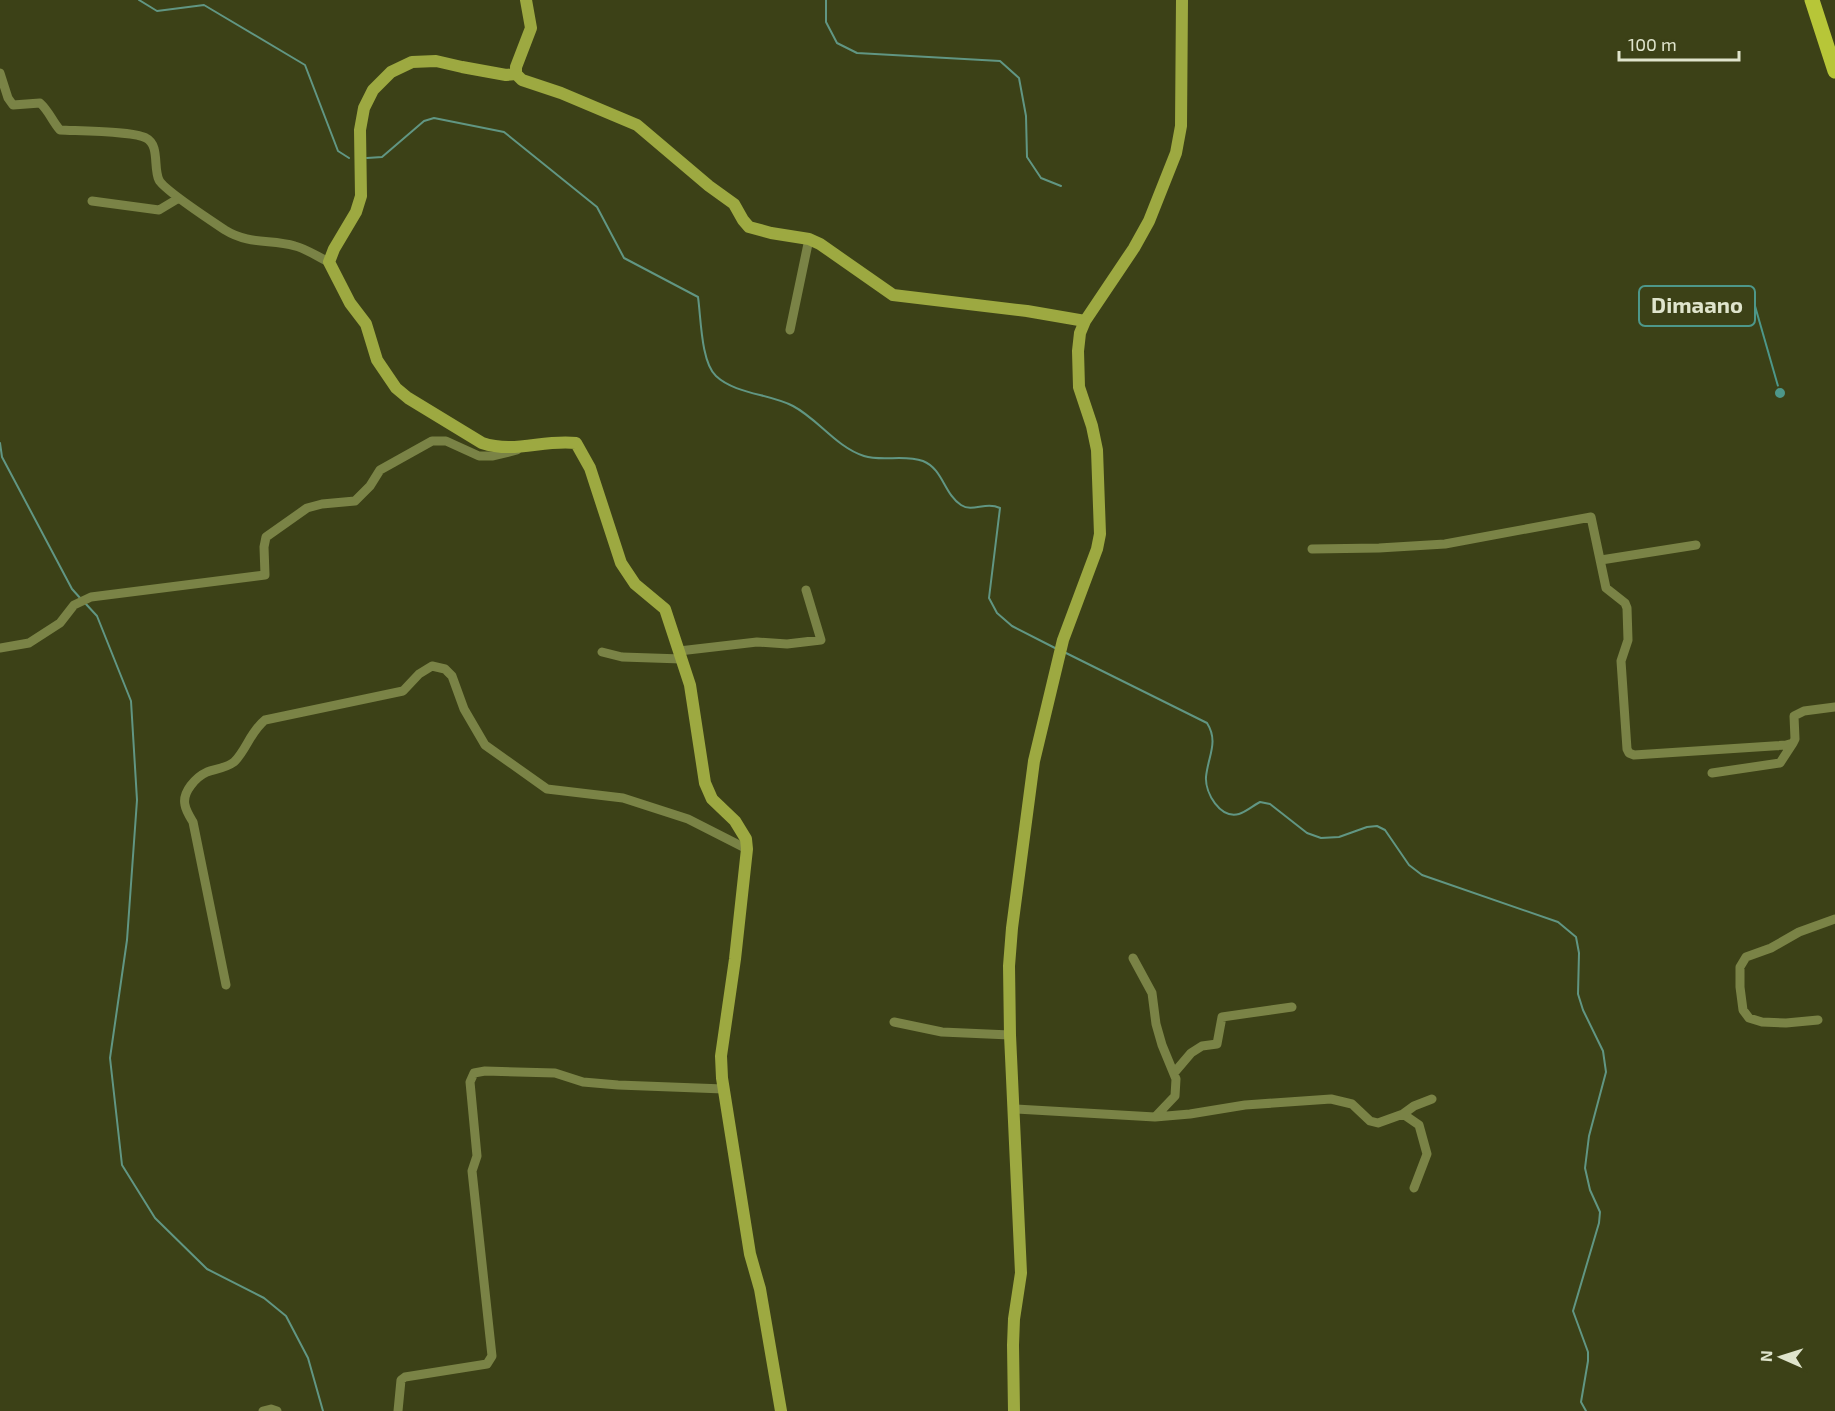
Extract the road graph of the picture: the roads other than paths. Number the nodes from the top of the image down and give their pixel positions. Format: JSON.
{"nodes":[{"id":1,"x":526,"y":0,"type":"edge"},
{"id":2,"x":1182,"y":0,"type":"edge"},
{"id":3,"x":1812,"y":0,"type":"edge"},
{"id":4,"x":1835,"y":71,"type":"edge"},
{"id":5,"x":0,"y":73,"type":"edge"},
{"id":6,"x":516,"y":74,"type":"junction"},
{"id":7,"x":0,"y":105,"type":"edge"},
{"id":8,"x":13,"y":105,"type":"junction"},
{"id":9,"x":179,"y":198,"type":"junction"},
{"id":10,"x":92,"y":201,"type":"dead end"},
{"id":11,"x":809,"y":239,"type":"junction"},
{"id":12,"x":328,"y":262,"type":"junction"},
{"id":13,"x":1085,"y":321,"type":"junction"},
{"id":14,"x":790,"y":330,"type":"dead end"},
{"id":15,"x":528,"y":447,"type":"junction"},
{"id":16,"x":1696,"y":545,"type":"dead end"},
{"id":17,"x":1311,"y":549,"type":"dead end"},
{"id":18,"x":1601,"y":560,"type":"junction"},
{"id":19,"x":806,"y":590,"type":"dead end"},
{"id":20,"x":0,"y":648,"type":"edge"},
{"id":21,"x":602,"y":652,"type":"dead end"},
{"id":22,"x":680,"y":655,"type":"junction"},
{"id":23,"x":1835,"y":707,"type":"edge"},
{"id":24,"x":1793,"y":743,"type":"junction"},
{"id":25,"x":1712,"y":773,"type":"dead end"},
{"id":26,"x":747,"y":849,"type":"junction"},
{"id":27,"x":1835,"y":919,"type":"edge"},
{"id":28,"x":1133,"y":958,"type":"dead end"},
{"id":29,"x":226,"y":985,"type":"dead end"},
{"id":30,"x":1292,"y":1007,"type":"dead end"},
{"id":31,"x":1818,"y":1020,"type":"dead end"},
{"id":32,"x":894,"y":1022,"type":"dead end"},
{"id":33,"x":1010,"y":1035,"type":"junction"},
{"id":34,"x":1174,"y":1074,"type":"junction"},
{"id":35,"x":724,"y":1089,"type":"junction"},
{"id":36,"x":1432,"y":1099,"type":"dead end"},
{"id":37,"x":1014,"y":1108,"type":"junction"},
{"id":38,"x":1403,"y":1114,"type":"junction"},
{"id":39,"x":1155,"y":1117,"type":"junction"},
{"id":40,"x":1414,"y":1188,"type":"dead end"},
{"id":41,"x":263,"y":1411,"type":"edge"},
{"id":42,"x":277,"y":1411,"type":"edge"},
{"id":43,"x":398,"y":1411,"type":"edge"},
{"id":44,"x":781,"y":1411,"type":"edge"},
{"id":45,"x":1014,"y":1411,"type":"edge"}],
"edges":[{"from":1,"to":6,"type":"street"},
{"from":2,"to":13,"type":"street"},
{"from":3,"to":4,"type":"main road"},
{"from":5,"to":8,"type":"street"},
{"from":6,"to":11,"type":"street"},
{"from":6,"to":12,"type":"street"},
{"from":7,"to":8,"type":"street"},
{"from":8,"to":9,"type":"street"},
{"from":9,"to":10,"type":"street"},
{"from":9,"to":12,"type":"street"},
{"from":11,"to":13,"type":"street"},
{"from":11,"to":14,"type":"street"},
{"from":12,"to":15,"type":"street"},
{"from":13,"to":33,"type":"street"},
{"from":15,"to":20,"type":"street"},
{"from":15,"to":22,"type":"street"},
{"from":16,"to":18,"type":"street"},
{"from":17,"to":18,"type":"street"},
{"from":18,"to":24,"type":"street"},
{"from":19,"to":22,"type":"street"},
{"from":21,"to":22,"type":"street"},
{"from":22,"to":26,"type":"street"},
{"from":23,"to":24,"type":"street"},
{"from":24,"to":25,"type":"street"},
{"from":26,"to":29,"type":"street"},
{"from":26,"to":35,"type":"street"},
{"from":27,"to":31,"type":"street"},
{"from":28,"to":34,"type":"street"},
{"from":30,"to":34,"type":"street"},
{"from":32,"to":33,"type":"street"},
{"from":33,"to":37,"type":"street"},
{"from":34,"to":39,"type":"street"},
{"from":35,"to":43,"type":"street"},
{"from":35,"to":44,"type":"street"},
{"from":36,"to":38,"type":"street"},
{"from":37,"to":39,"type":"street"},
{"from":37,"to":45,"type":"street"},
{"from":38,"to":39,"type":"street"},
{"from":38,"to":40,"type":"street"},
{"from":41,"to":42,"type":"street"}]}
